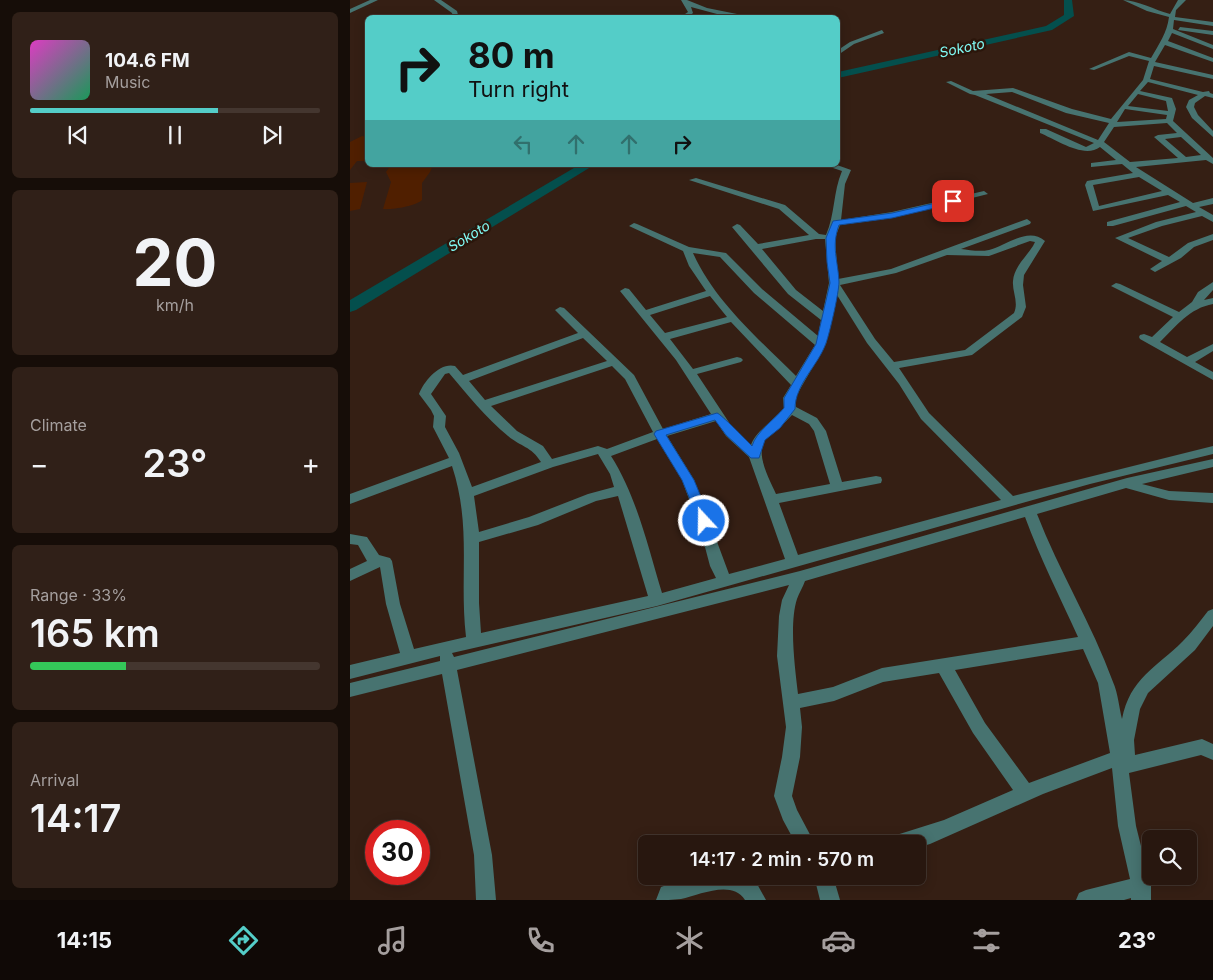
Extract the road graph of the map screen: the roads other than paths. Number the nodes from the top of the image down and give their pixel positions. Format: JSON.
{"nodes":[{"id":1,"x":375,"y":0,"type":"edge"},
{"id":2,"x":437,"y":0,"type":"edge"},
{"id":3,"x":1126,"y":0,"type":"edge"},
{"id":4,"x":1181,"y":0,"type":"edge"},
{"id":5,"x":686,"y":2,"type":"edge"},
{"id":6,"x":350,"y":12,"type":"edge"},
{"id":7,"x":1210,"y":14,"type":"dead end"},
{"id":8,"x":455,"y":15,"type":"edge"},
{"id":9,"x":686,"y":15,"type":"edge"},
{"id":10,"x":737,"y":15,"type":"edge"},
{"id":11,"x":1172,"y":17,"type":"junction"},
{"id":12,"x":1194,"y":21,"type":"junction"},
{"id":13,"x":1213,"y":24,"type":"edge"},
{"id":14,"x":1170,"y":29,"type":"junction"},
{"id":15,"x":882,"y":32,"type":"dead end"},
{"id":16,"x":1213,"y":33,"type":"edge"},
{"id":17,"x":1164,"y":42,"type":"junction"},
{"id":18,"x":852,"y":43,"type":"junction"},
{"id":19,"x":840,"y":45,"type":"edge"},
{"id":20,"x":1212,"y":46,"type":"edge"},
{"id":21,"x":840,"y":52,"type":"edge"},
{"id":22,"x":1178,"y":53,"type":"junction"},
{"id":23,"x":1212,"y":59,"type":"edge"},
{"id":24,"x":1151,"y":62,"type":"junction"},
{"id":25,"x":1204,"y":63,"type":"dead end"},
{"id":26,"x":1164,"y":66,"type":"junction"},
{"id":27,"x":1092,"y":69,"type":"dead end"},
{"id":28,"x":1188,"y":74,"type":"junction"},
{"id":29,"x":1213,"y":77,"type":"edge"},
{"id":30,"x":1146,"y":80,"type":"junction"},
{"id":31,"x":949,"y":82,"type":"dead end"},
{"id":32,"x":1136,"y":92,"type":"junction"},
{"id":33,"x":1210,"y":92,"type":"edge"},
{"id":34,"x":978,"y":93,"type":"junction"},
{"id":35,"x":1123,"y":107,"type":"junction"},
{"id":36,"x":1170,"y":117,"type":"junction"},
{"id":37,"x":1112,"y":124,"type":"junction"},
{"id":38,"x":1198,"y":130,"type":"dead end"},
{"id":39,"x":1043,"y":131,"type":"dead end"},
{"id":40,"x":1185,"y":132,"type":"junction"},
{"id":41,"x":1210,"y":132,"type":"edge"},
{"id":42,"x":1100,"y":144,"type":"junction"},
{"id":43,"x":1184,"y":159,"type":"junction"},
{"id":44,"x":1211,"y":159,"type":"edge"},
{"id":45,"x":1125,"y":163,"type":"junction"},
{"id":46,"x":1094,"y":165,"type":"dead end"},
{"id":47,"x":835,"y":167,"type":"edge"},
{"id":48,"x":1140,"y":174,"type":"junction"},
{"id":49,"x":693,"y":180,"type":"dead end"},
{"id":50,"x":1170,"y":192,"type":"junction"},
{"id":51,"x":984,"y":194,"type":"dead end"},
{"id":52,"x":1213,"y":201,"type":"edge"},
{"id":53,"x":1189,"y":204,"type":"junction"},
{"id":54,"x":1203,"y":213,"type":"junction"},
{"id":55,"x":1213,"y":219,"type":"edge"},
{"id":56,"x":836,"y":222,"type":"junction"},
{"id":57,"x":1027,"y":222,"type":"dead end"},
{"id":58,"x":1110,"y":224,"type":"dead end"},
{"id":59,"x":634,"y":226,"type":"dead end"},
{"id":60,"x":737,"y":227,"type":"dead end"},
{"id":61,"x":816,"y":236,"type":"junction"},
{"id":62,"x":1213,"y":237,"type":"edge"},
{"id":63,"x":830,"y":238,"type":"junction"},
{"id":64,"x":756,"y":247,"type":"junction"},
{"id":65,"x":687,"y":249,"type":"junction"},
{"id":66,"x":948,"y":252,"type":"junction"},
{"id":67,"x":1170,"y":261,"type":"junction"},
{"id":68,"x":1155,"y":269,"type":"dead end"},
{"id":69,"x":834,"y":283,"type":"junction"},
{"id":70,"x":1213,"y":285,"type":"edge"},
{"id":71,"x":1116,"y":286,"type":"dead end"},
{"id":72,"x":624,"y":291,"type":"dead end"},
{"id":73,"x":712,"y":292,"type":"junction"},
{"id":74,"x":1213,"y":301,"type":"edge"},
{"id":75,"x":1196,"y":304,"type":"junction"},
{"id":76,"x":560,"y":310,"type":"dead end"},
{"id":77,"x":643,"y":314,"type":"junction"},
{"id":78,"x":1179,"y":317,"type":"junction"},
{"id":79,"x":734,"y":318,"type":"junction"},
{"id":80,"x":826,"y":318,"type":"junction"},
{"id":81,"x":585,"y":334,"type":"junction"},
{"id":82,"x":663,"y":337,"type":"junction"},
{"id":83,"x":821,"y":344,"type":"junction"},
{"id":84,"x":1213,"y":347,"type":"edge"},
{"id":85,"x":737,"y":360,"type":"dead end"},
{"id":86,"x":1188,"y":361,"type":"junction"},
{"id":87,"x":614,"y":362,"type":"junction"},
{"id":88,"x":892,"y":366,"type":"junction"},
{"id":89,"x":689,"y":373,"type":"junction"},
{"id":90,"x":1213,"y":377,"type":"edge"},
{"id":91,"x":461,"y":380,"type":"junction"},
{"id":92,"x":797,"y":384,"type":"junction"},
{"id":93,"x":483,"y":405,"type":"junction"},
{"id":94,"x":790,"y":409,"type":"junction"},
{"id":95,"x":717,"y":416,"type":"junction"},
{"id":96,"x":660,"y":434,"type":"junction"},
{"id":97,"x":1213,"y":450,"type":"edge"},
{"id":98,"x":605,"y":454,"type":"junction"},
{"id":99,"x":755,"y":455,"type":"junction"},
{"id":100,"x":456,"y":460,"type":"junction"},
{"id":101,"x":1213,"y":463,"type":"edge"},
{"id":102,"x":549,"y":464,"type":"junction"},
{"id":103,"x":876,"y":480,"type":"dead end"},
{"id":104,"x":1127,"y":483,"type":"junction"},
{"id":105,"x":837,"y":488,"type":"junction"},
{"id":106,"x":622,"y":490,"type":"junction"},
{"id":107,"x":467,"y":494,"type":"junction"},
{"id":108,"x":1213,"y":498,"type":"edge"},
{"id":109,"x":350,"y":499,"type":"edge"},
{"id":110,"x":770,"y":500,"type":"junction"},
{"id":111,"x":1011,"y":502,"type":"junction"},
{"id":112,"x":1030,"y":512,"type":"junction"},
{"id":113,"x":350,"y":539,"type":"edge"},
{"id":114,"x":472,"y":539,"type":"junction"},
{"id":115,"x":380,"y":560,"type":"junction"},
{"id":116,"x":797,"y":570,"type":"junction"},
{"id":117,"x":350,"y":575,"type":"edge"},
{"id":118,"x":726,"y":581,"type":"junction"},
{"id":119,"x":657,"y":600,"type":"junction"},
{"id":120,"x":1213,"y":615,"type":"edge"},
{"id":121,"x":474,"y":641,"type":"junction"},
{"id":122,"x":1088,"y":642,"type":"junction"},
{"id":123,"x":446,"y":649,"type":"junction"},
{"id":124,"x":409,"y":658,"type":"junction"},
{"id":125,"x":944,"y":666,"type":"junction"},
{"id":126,"x":447,"y":667,"type":"junction"},
{"id":127,"x":350,"y":672,"type":"edge"},
{"id":128,"x":350,"y":690,"type":"edge"},
{"id":129,"x":790,"y":703,"type":"junction"},
{"id":130,"x":1213,"y":752,"type":"edge"},
{"id":131,"x":1122,"y":761,"type":"junction"},
{"id":132,"x":1026,"y":793,"type":"junction"},
{"id":133,"x":801,"y":835,"type":"edge"},
{"id":134,"x":926,"y":835,"type":"edge"},
{"id":135,"x":826,"y":885,"type":"edge"},
{"id":136,"x":1141,"y":893,"type":"edge"},
{"id":137,"x":486,"y":900,"type":"edge"},
{"id":138,"x":666,"y":900,"type":"edge"},
{"id":139,"x":756,"y":900,"type":"edge"},
{"id":140,"x":830,"y":900,"type":"edge"},
{"id":141,"x":1086,"y":900,"type":"edge"}],
"edges":[{"from":1,"to":6,"type":"street"},
{"from":2,"to":8,"type":"street"},
{"from":3,"to":11,"type":"street"},
{"from":4,"to":11,"type":"street"},
{"from":5,"to":9,"type":"street"},
{"from":5,"to":10,"type":"street"},
{"from":7,"to":12,"type":"street"},
{"from":11,"to":12,"type":"street"},
{"from":11,"to":14,"type":"street"},
{"from":12,"to":13,"type":"street"},
{"from":14,"to":16,"type":"street"},
{"from":14,"to":17,"type":"street"},
{"from":14,"to":20,"type":"street"},
{"from":15,"to":18,"type":"street"},
{"from":17,"to":22,"type":"street"},
{"from":17,"to":24,"type":"street"},
{"from":18,"to":19,"type":"street"},
{"from":18,"to":21,"type":"street"},
{"from":22,"to":23,"type":"street"},
{"from":22,"to":26,"type":"street"},
{"from":23,"to":25,"type":"street"},
{"from":24,"to":26,"type":"street"},
{"from":24,"to":27,"type":"street"},
{"from":24,"to":30,"type":"street"},
{"from":26,"to":28,"type":"street"},
{"from":28,"to":29,"type":"street"},
{"from":28,"to":33,"type":"street"},
{"from":30,"to":32,"type":"street"},
{"from":30,"to":33,"type":"street"},
{"from":31,"to":34,"type":"street"},
{"from":32,"to":35,"type":"street"},
{"from":32,"to":36,"type":"street"},
{"from":33,"to":41,"type":"street"},
{"from":34,"to":37,"type":"street"},
{"from":34,"to":42,"type":"street"},
{"from":35,"to":36,"type":"street"},
{"from":35,"to":37,"type":"street"},
{"from":36,"to":37,"type":"street"},
{"from":36,"to":40,"type":"street"},
{"from":37,"to":42,"type":"street"},
{"from":38,"to":41,"type":"street"},
{"from":39,"to":42,"type":"street"},
{"from":40,"to":43,"type":"street"},
{"from":40,"to":44,"type":"street"},
{"from":42,"to":45,"type":"street"},
{"from":43,"to":44,"type":"street"},
{"from":43,"to":45,"type":"street"},
{"from":45,"to":46,"type":"street"},
{"from":45,"to":48,"type":"street"},
{"from":47,"to":56,"type":"street"},
{"from":48,"to":50,"type":"street"},
{"from":48,"to":50,"type":"street"},
{"from":49,"to":61,"type":"street"},
{"from":50,"to":53,"type":"street"},
{"from":51,"to":56,"type":"street"},
{"from":52,"to":53,"type":"street"},
{"from":53,"to":54,"type":"street"},
{"from":53,"to":58,"type":"street"},
{"from":54,"to":55,"type":"street"},
{"from":54,"to":67,"type":"street"},
{"from":56,"to":63,"type":"street"},
{"from":57,"to":66,"type":"street"},
{"from":59,"to":65,"type":"street"},
{"from":60,"to":64,"type":"street"},
{"from":61,"to":63,"type":"street"},
{"from":61,"to":64,"type":"street"},
{"from":62,"to":67,"type":"street"},
{"from":63,"to":69,"type":"street"},
{"from":64,"to":80,"type":"street"},
{"from":65,"to":73,"type":"street"},
{"from":65,"to":83,"type":"street"},
{"from":66,"to":69,"type":"street"},
{"from":66,"to":88,"type":"street"},
{"from":67,"to":68,"type":"street"},
{"from":69,"to":80,"type":"street"},
{"from":69,"to":88,"type":"street"},
{"from":70,"to":75,"type":"street"},
{"from":71,"to":78,"type":"street"},
{"from":72,"to":77,"type":"street"},
{"from":73,"to":77,"type":"street"},
{"from":73,"to":79,"type":"street"},
{"from":74,"to":75,"type":"street"},
{"from":75,"to":78,"type":"street"},
{"from":76,"to":81,"type":"street"},
{"from":77,"to":82,"type":"street"},
{"from":78,"to":86,"type":"street"},
{"from":79,"to":82,"type":"street"},
{"from":79,"to":92,"type":"street"},
{"from":80,"to":83,"type":"street"},
{"from":81,"to":87,"type":"street"},
{"from":81,"to":91,"type":"street"},
{"from":82,"to":89,"type":"street"},
{"from":83,"to":92,"type":"street"},
{"from":84,"to":86,"type":"street"},
{"from":85,"to":89,"type":"street"},
{"from":86,"to":90,"type":"street"},
{"from":87,"to":93,"type":"street"},
{"from":87,"to":96,"type":"street"},
{"from":88,"to":111,"type":"street"},
{"from":89,"to":95,"type":"street"},
{"from":91,"to":93,"type":"street"},
{"from":91,"to":100,"type":"street"},
{"from":92,"to":94,"type":"street"},
{"from":93,"to":102,"type":"street"},
{"from":94,"to":99,"type":"street"},
{"from":94,"to":105,"type":"street"},
{"from":95,"to":96,"type":"street"},
{"from":95,"to":99,"type":"street"},
{"from":96,"to":98,"type":"street"},
{"from":96,"to":118,"type":"street"},
{"from":97,"to":111,"type":"street"},
{"from":98,"to":102,"type":"street"},
{"from":98,"to":106,"type":"street"},
{"from":99,"to":110,"type":"street"},
{"from":100,"to":107,"type":"street"},
{"from":100,"to":109,"type":"street"},
{"from":101,"to":104,"type":"street"},
{"from":102,"to":107,"type":"street"},
{"from":103,"to":105,"type":"street"},
{"from":104,"to":108,"type":"street"},
{"from":104,"to":112,"type":"street"},
{"from":105,"to":110,"type":"street"},
{"from":106,"to":114,"type":"street"},
{"from":106,"to":119,"type":"street"},
{"from":107,"to":114,"type":"street"},
{"from":110,"to":116,"type":"street"},
{"from":111,"to":116,"type":"street"},
{"from":112,"to":116,"type":"street"},
{"from":112,"to":122,"type":"street"},
{"from":113,"to":115,"type":"street"},
{"from":114,"to":121,"type":"street"},
{"from":115,"to":117,"type":"street"},
{"from":115,"to":124,"type":"street"},
{"from":116,"to":118,"type":"street"},
{"from":116,"to":126,"type":"street"},
{"from":116,"to":129,"type":"street"},
{"from":118,"to":119,"type":"street"},
{"from":119,"to":121,"type":"street"},
{"from":120,"to":131,"type":"street"},
{"from":121,"to":123,"type":"street"},
{"from":122,"to":125,"type":"street"},
{"from":122,"to":131,"type":"street"},
{"from":123,"to":124,"type":"street"},
{"from":123,"to":126,"type":"street"},
{"from":124,"to":127,"type":"street"},
{"from":125,"to":129,"type":"street"},
{"from":125,"to":132,"type":"street"},
{"from":126,"to":128,"type":"street"},
{"from":126,"to":137,"type":"street"},
{"from":129,"to":133,"type":"street"},
{"from":130,"to":131,"type":"street"},
{"from":131,"to":132,"type":"street"},
{"from":131,"to":136,"type":"street"},
{"from":132,"to":134,"type":"street"},
{"from":135,"to":140,"type":"street"},
{"from":136,"to":141,"type":"street"},
{"from":138,"to":139,"type":"street"}]}
